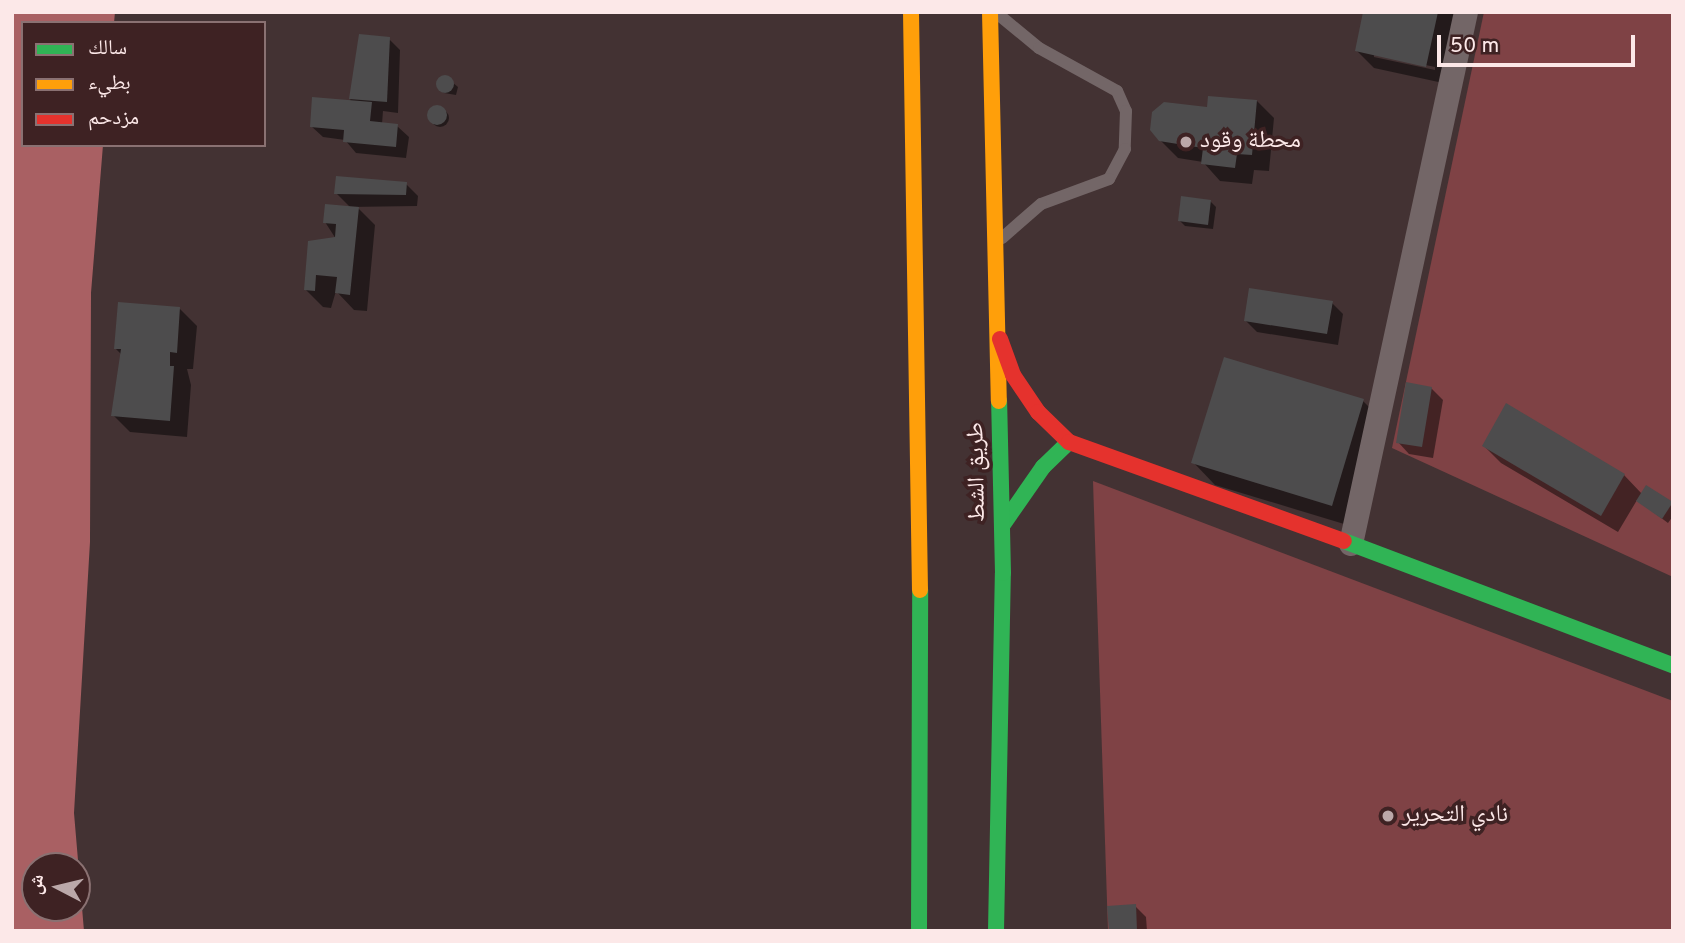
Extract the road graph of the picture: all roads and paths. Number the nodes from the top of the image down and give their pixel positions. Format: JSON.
{"nodes":[{"id":1,"x":911,"y":12,"type":"edge"},
{"id":2,"x":993,"y":12,"type":"edge"},
{"id":3,"x":1466,"y":12,"type":"edge"},
{"id":4,"x":996,"y":244,"type":"junction"},
{"id":5,"x":999,"y":334,"type":"junction"},
{"id":6,"x":1069,"y":442,"type":"junction"},
{"id":7,"x":1002,"y":526,"type":"junction"},
{"id":8,"x":1351,"y":544,"type":"junction"},
{"id":9,"x":1673,"y":666,"type":"edge"},
{"id":10,"x":919,"y":931,"type":"edge"},
{"id":11,"x":996,"y":931,"type":"edge"}],
"edges":[{"from":1,"to":10,"type":"main road"},
{"from":2,"to":4,"type":"main road","name":"طريق الشط"},
{"from":2,"to":4,"type":"lane"},
{"from":3,"to":8,"type":"street"},
{"from":4,"to":5,"type":"main road","name":"طريق الشط"},
{"from":5,"to":6,"type":"main road"},
{"from":5,"to":7,"type":"main road","name":"طريق الشط"},
{"from":6,"to":7,"type":"main road"},
{"from":6,"to":8,"type":"main road"},
{"from":7,"to":11,"type":"main road","name":"طريق الشط"},
{"from":8,"to":9,"type":"main road"}]}
